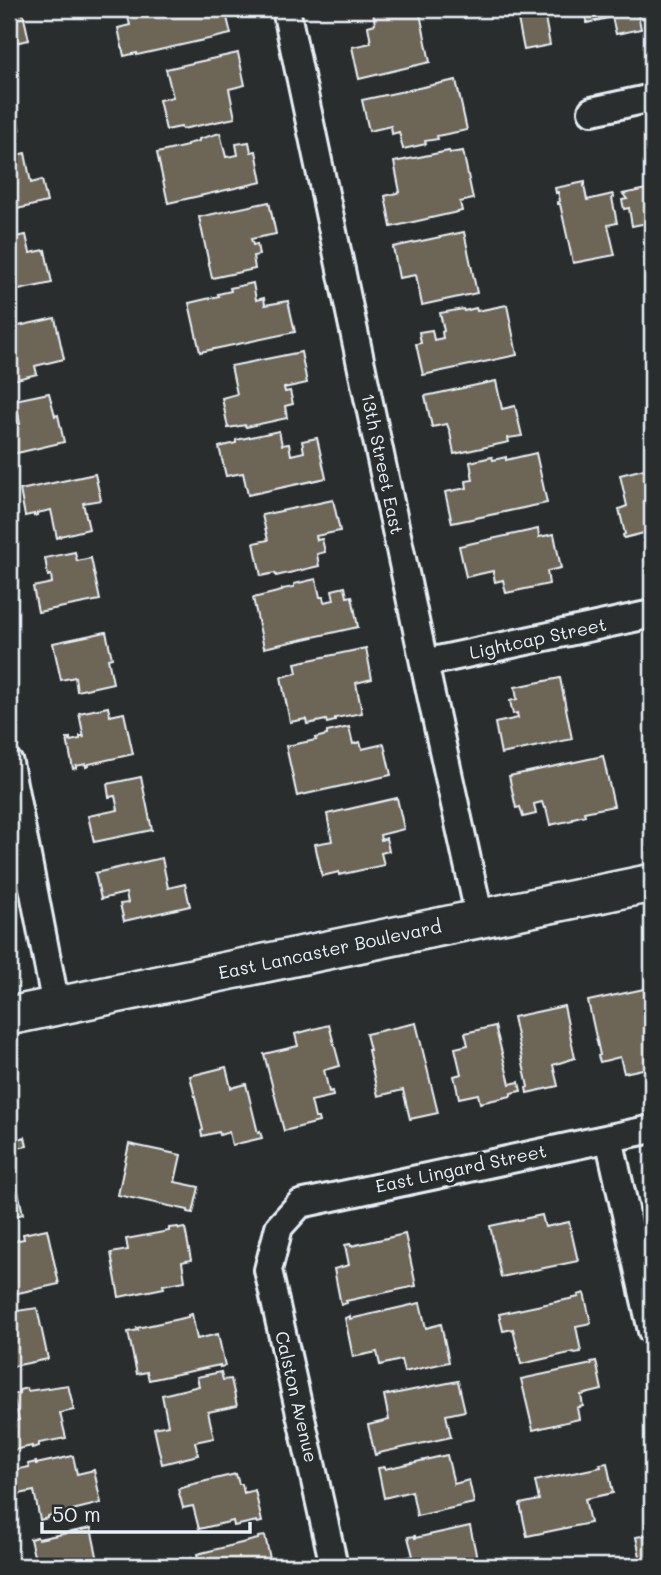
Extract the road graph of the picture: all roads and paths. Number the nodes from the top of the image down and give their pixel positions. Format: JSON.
{"nodes":[{"id":1,"x":285,"y":9,"type":"edge"},
{"id":2,"x":652,"y":98,"type":"edge"},
{"id":3,"x":592,"y":111,"type":"dead end"},
{"id":4,"x":652,"y":614,"type":"edge"},
{"id":5,"x":424,"y":663,"type":"junction"},
{"id":6,"x":9,"y":763,"type":"edge"},
{"id":7,"x":652,"y":883,"type":"edge"},
{"id":8,"x":480,"y":919,"type":"junction"},
{"id":9,"x":56,"y":1006,"type":"junction"},
{"id":10,"x":9,"y":1016,"type":"edge"},
{"id":11,"x":652,"y":1129,"type":"edge"},
{"id":12,"x":610,"y":1138,"type":"junction"},
{"id":13,"x":279,"y":1227,"type":"joint"},
{"id":14,"x":652,"y":1331,"type":"edge"},
{"id":15,"x":334,"y":1566,"type":"edge"}],
"edges":[{"from":1,"to":5,"type":"street","name":"13th Street East"},
{"from":2,"to":3,"type":"street"},
{"from":4,"to":5,"type":"street","name":"Lightcap Street"},
{"from":5,"to":8,"type":"street","name":"13th Street East"},
{"from":6,"to":9,"type":"street"},
{"from":7,"to":8,"type":"main road","name":"East Lancaster Boulevard"},
{"from":8,"to":9,"type":"main road","name":"East Lancaster Boulevard"},
{"from":9,"to":10,"type":"main road","name":"East Lancaster Boulevard"},
{"from":11,"to":12,"type":"street","name":"East Lingard Street"},
{"from":12,"to":13,"type":"street","name":"East Lingard Street"},
{"from":12,"to":14,"type":"street"},
{"from":13,"to":15,"type":"street","name":"Calston Avenue"}]}
